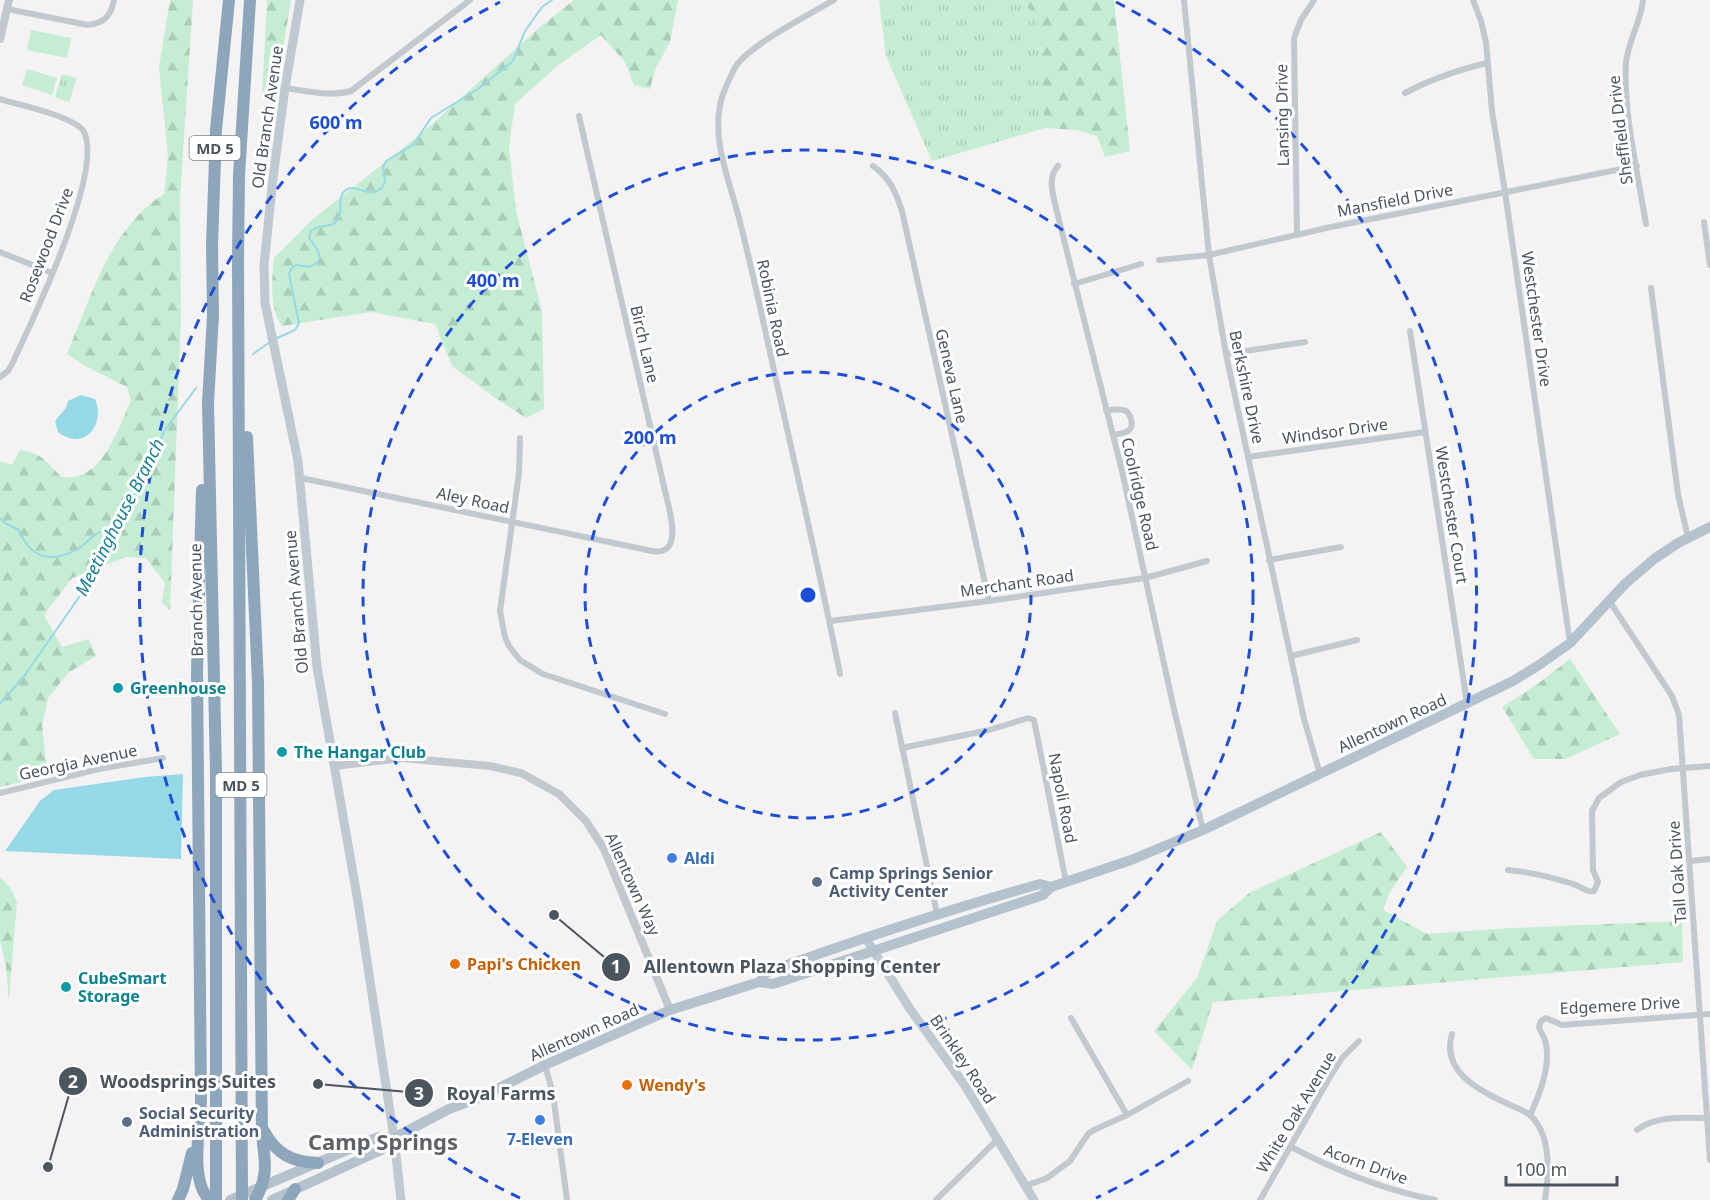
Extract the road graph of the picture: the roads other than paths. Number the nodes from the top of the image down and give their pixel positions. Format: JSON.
{"nodes":[{"id":1,"x":114,"y":0,"type":"edge"},
{"id":2,"x":229,"y":0,"type":"edge"},
{"id":3,"x":250,"y":0,"type":"edge"},
{"id":4,"x":300,"y":0,"type":"edge"},
{"id":5,"x":470,"y":0,"type":"edge"},
{"id":6,"x":834,"y":0,"type":"edge"},
{"id":7,"x":1184,"y":0,"type":"edge"},
{"id":8,"x":1314,"y":0,"type":"edge"},
{"id":9,"x":1473,"y":0,"type":"edge"},
{"id":10,"x":1642,"y":0,"type":"edge"},
{"id":11,"x":5,"y":6,"type":"edge"},
{"id":12,"x":0,"y":39,"type":"edge"},
{"id":13,"x":1487,"y":63,"type":"junction"},
{"id":14,"x":285,"y":88,"type":"junction"},
{"id":15,"x":1405,"y":93,"type":"dead end"},
{"id":16,"x":0,"y":99,"type":"edge"},
{"id":17,"x":579,"y":116,"type":"dead end"},
{"id":18,"x":873,"y":166,"type":"dead end"},
{"id":19,"x":1058,"y":166,"type":"dead end"},
{"id":20,"x":1637,"y":166,"type":"junction"},
{"id":21,"x":1505,"y":192,"type":"junction"},
{"id":22,"x":1704,"y":222,"type":"dead end"},
{"id":23,"x":1646,"y":224,"type":"dead end"},
{"id":24,"x":1297,"y":234,"type":"junction"},
{"id":25,"x":0,"y":252,"type":"edge"},
{"id":26,"x":1209,"y":255,"type":"junction"},
{"id":27,"x":1159,"y":260,"type":"dead end"},
{"id":28,"x":1142,"y":264,"type":"dead end"},
{"id":29,"x":1710,"y":265,"type":"edge"},
{"id":30,"x":52,"y":273,"type":"junction"},
{"id":31,"x":1074,"y":284,"type":"junction"},
{"id":32,"x":1651,"y":288,"type":"dead end"},
{"id":33,"x":1410,"y":331,"type":"dead end"},
{"id":34,"x":1305,"y":342,"type":"dead end"},
{"id":35,"x":1226,"y":354,"type":"junction"},
{"id":36,"x":0,"y":377,"type":"edge"},
{"id":37,"x":239,"y":398,"type":"junction"},
{"id":38,"x":208,"y":402,"type":"junction"},
{"id":39,"x":1106,"y":410,"type":"junction"},
{"id":40,"x":1425,"y":432,"type":"junction"},
{"id":41,"x":1113,"y":435,"type":"junction"},
{"id":42,"x":520,"y":438,"type":"dead end"},
{"id":43,"x":1248,"y":457,"type":"junction"},
{"id":44,"x":300,"y":478,"type":"junction"},
{"id":45,"x":512,"y":522,"type":"junction"},
{"id":46,"x":1710,"y":527,"type":"edge"},
{"id":47,"x":1688,"y":538,"type":"junction"},
{"id":48,"x":1341,"y":547,"type":"dead end"},
{"id":49,"x":639,"y":549,"type":"joint"},
{"id":50,"x":1269,"y":560,"type":"junction"},
{"id":51,"x":1207,"y":561,"type":"dead end"},
{"id":52,"x":1145,"y":578,"type":"junction"},
{"id":53,"x":989,"y":601,"type":"junction"},
{"id":54,"x":1610,"y":602,"type":"junction"},
{"id":55,"x":830,"y":621,"type":"junction"},
{"id":56,"x":1357,"y":640,"type":"dead end"},
{"id":57,"x":1570,"y":643,"type":"junction"},
{"id":58,"x":1291,"y":656,"type":"junction"},
{"id":59,"x":840,"y":674,"type":"dead end"},
{"id":60,"x":1467,"y":704,"type":"junction"},
{"id":61,"x":895,"y":713,"type":"dead end"},
{"id":62,"x":665,"y":714,"type":"dead end"},
{"id":63,"x":902,"y":748,"type":"junction"},
{"id":64,"x":163,"y":758,"type":"dead end"},
{"id":65,"x":334,"y":766,"type":"junction"},
{"id":66,"x":1710,"y":766,"type":"edge"},
{"id":67,"x":1684,"y":769,"type":"junction"},
{"id":68,"x":1320,"y":774,"type":"junction"},
{"id":69,"x":0,"y":793,"type":"edge"},
{"id":70,"x":1203,"y":830,"type":"junction"},
{"id":71,"x":1710,"y":859,"type":"edge"},
{"id":72,"x":1690,"y":861,"type":"junction"},
{"id":73,"x":1508,"y":870,"type":"dead end"},
{"id":74,"x":1066,"y":882,"type":"junction"},
{"id":75,"x":1051,"y":887,"type":"junction"},
{"id":76,"x":937,"y":914,"type":"junction"},
{"id":77,"x":865,"y":937,"type":"junction"},
{"id":78,"x":872,"y":950,"type":"junction"},
{"id":79,"x":760,"y":982,"type":"junction"},
{"id":80,"x":670,"y":1010,"type":"junction"},
{"id":81,"x":1700,"y":1014,"type":"junction"},
{"id":82,"x":1710,"y":1014,"type":"edge"},
{"id":83,"x":1071,"y":1018,"type":"dead end"},
{"id":84,"x":1452,"y":1034,"type":"dead end"},
{"id":85,"x":1359,"y":1041,"type":"dead end"},
{"id":86,"x":545,"y":1065,"type":"junction"},
{"id":87,"x":200,"y":1077,"type":"junction"},
{"id":88,"x":1188,"y":1082,"type":"dead end"},
{"id":89,"x":1128,"y":1115,"type":"junction"},
{"id":90,"x":1530,"y":1115,"type":"junction"},
{"id":91,"x":1707,"y":1118,"type":"junction"},
{"id":92,"x":262,"y":1126,"type":"junction"},
{"id":93,"x":1637,"y":1130,"type":"dead end"},
{"id":94,"x":394,"y":1138,"type":"junction"},
{"id":95,"x":998,"y":1139,"type":"junction"},
{"id":96,"x":1291,"y":1147,"type":"junction"},
{"id":97,"x":1710,"y":1160,"type":"edge"},
{"id":98,"x":318,"y":1163,"type":"junction"},
{"id":99,"x":264,"y":1186,"type":"junction"},
{"id":100,"x":1025,"y":1186,"type":"junction"},
{"id":101,"x":295,"y":1189,"type":"junction"},
{"id":102,"x":1416,"y":1198,"type":"edge"},
{"id":103,"x":178,"y":1200,"type":"edge"},
{"id":104,"x":210,"y":1200,"type":"edge"},
{"id":105,"x":216,"y":1200,"type":"edge"},
{"id":106,"x":230,"y":1200,"type":"edge"},
{"id":107,"x":242,"y":1200,"type":"edge"},
{"id":108,"x":255,"y":1200,"type":"edge"},
{"id":109,"x":272,"y":1200,"type":"edge"},
{"id":110,"x":288,"y":1200,"type":"edge"},
{"id":111,"x":401,"y":1200,"type":"edge"},
{"id":112,"x":567,"y":1200,"type":"edge"},
{"id":113,"x":936,"y":1200,"type":"edge"},
{"id":114,"x":1034,"y":1200,"type":"edge"},
{"id":115,"x":1260,"y":1200,"type":"edge"},
{"id":116,"x":1435,"y":1200,"type":"edge"},
{"id":117,"x":1545,"y":1200,"type":"edge"}],
"edges":[{"from":1,"to":11,"type":"street"},
{"from":2,"to":38,"type":"highway","name":"Branch Avenue","number":"MD 5"},
{"from":3,"to":37,"type":"highway","number":"MD 5"},
{"from":4,"to":14,"type":"main road","name":"Old Branch Avenue"},
{"from":5,"to":14,"type":"street"},
{"from":6,"to":55,"type":"street","name":"Robinia Road"},
{"from":7,"to":26,"type":"street","name":"Berkshire Drive"},
{"from":8,"to":24,"type":"street","name":"Lansing Drive"},
{"from":9,"to":13,"type":"street","name":"Westchester Drive"},
{"from":10,"to":20,"type":"street","name":"Sheffield Drive"},
{"from":11,"to":12,"type":"street"},
{"from":13,"to":15,"type":"street"},
{"from":13,"to":21,"type":"street","name":"Westchester Drive"},
{"from":14,"to":44,"type":"main road","name":"Old Branch Avenue"},
{"from":16,"to":30,"type":"street","name":"Rosewood Drive"},
{"from":17,"to":49,"type":"street","name":"Birch Lane"},
{"from":18,"to":53,"type":"street","name":"Geneva Lane"},
{"from":19,"to":31,"type":"street","name":"Coolridge Road"},
{"from":20,"to":21,"type":"street","name":"Mansfield Drive"},
{"from":20,"to":23,"type":"street","name":"Sheffield Drive"},
{"from":21,"to":24,"type":"street","name":"Mansfield Drive"},
{"from":21,"to":57,"type":"street","name":"Westchester Drive"},
{"from":22,"to":29,"type":"street"},
{"from":24,"to":26,"type":"street","name":"Mansfield Drive"},
{"from":25,"to":30,"type":"street"},
{"from":26,"to":27,"type":"street","name":"Mansfield Drive"},
{"from":26,"to":35,"type":"street","name":"Berkshire Drive"},
{"from":28,"to":31,"type":"street"},
{"from":30,"to":36,"type":"street","name":"Rosewood Drive"},
{"from":31,"to":39,"type":"street","name":"Coolridge Road"},
{"from":32,"to":47,"type":"street"},
{"from":33,"to":40,"type":"street","name":"Westchester Court"},
{"from":34,"to":35,"type":"street"},
{"from":35,"to":43,"type":"street","name":"Berkshire Drive"},
{"from":37,"to":92,"type":"highway"},
{"from":37,"to":107,"type":"highway","number":"MD 5"},
{"from":38,"to":87,"type":"highway"},
{"from":38,"to":105,"type":"highway","name":"Branch Avenue","number":"MD 5"},
{"from":39,"to":41,"type":"street","name":"Coolridge Road"},
{"from":39,"to":41,"type":"street"},
{"from":40,"to":43,"type":"street","name":"Windsor Drive"},
{"from":40,"to":60,"type":"street","name":"Westchester Court"},
{"from":41,"to":52,"type":"street","name":"Coolridge Road"},
{"from":42,"to":45,"type":"street"},
{"from":43,"to":50,"type":"street","name":"Berkshire Drive"},
{"from":44,"to":45,"type":"street","name":"Aley Road"},
{"from":44,"to":65,"type":"main road","name":"Old Branch Avenue"},
{"from":45,"to":49,"type":"street","name":"Aley Road"},
{"from":45,"to":62,"type":"street"},
{"from":46,"to":47,"type":"main road","name":"Allentown Road"},
{"from":47,"to":54,"type":"main road","name":"Allentown Road"},
{"from":48,"to":50,"type":"street"},
{"from":50,"to":58,"type":"street","name":"Berkshire Drive"},
{"from":51,"to":52,"type":"street","name":"Merchant Road"},
{"from":52,"to":53,"type":"street","name":"Merchant Road"},
{"from":52,"to":70,"type":"street","name":"Coolridge Road"},
{"from":53,"to":55,"type":"street","name":"Merchant Road"},
{"from":54,"to":57,"type":"main road","name":"Allentown Road"},
{"from":54,"to":67,"type":"street","name":"Tall Oak Drive"},
{"from":55,"to":59,"type":"street","name":"Robinia Road"},
{"from":56,"to":58,"type":"street"},
{"from":57,"to":60,"type":"main road","name":"Allentown Road"},
{"from":58,"to":68,"type":"street","name":"Berkshire Drive"},
{"from":60,"to":68,"type":"main road","name":"Allentown Road"},
{"from":61,"to":63,"type":"street"},
{"from":63,"to":74,"type":"street","name":"Napoli Road"},
{"from":63,"to":76,"type":"street"},
{"from":64,"to":69,"type":"street","name":"Georgia Avenue"},
{"from":65,"to":80,"type":"street","name":"Allentown Way"},
{"from":65,"to":94,"type":"main road","name":"Old Branch Avenue"},
{"from":66,"to":67,"type":"street"},
{"from":67,"to":72,"type":"street","name":"Tall Oak Drive"},
{"from":67,"to":73,"type":"street"},
{"from":68,"to":70,"type":"main road","name":"Allentown Road"},
{"from":70,"to":74,"type":"main road","name":"Allentown Road"},
{"from":71,"to":72,"type":"street"},
{"from":72,"to":81,"type":"street","name":"Tall Oak Drive"},
{"from":74,"to":75,"type":"main road","name":"Allentown Road"},
{"from":75,"to":76,"type":"main road","name":"Allentown Road"},
{"from":75,"to":78,"type":"main road","name":"Allentown Road"},
{"from":76,"to":77,"type":"main road","name":"Allentown Road"},
{"from":77,"to":78,"type":"main road","name":"Brinkley Road"},
{"from":77,"to":79,"type":"main road","name":"Allentown Road"},
{"from":78,"to":79,"type":"main road","name":"Allentown Road"},
{"from":78,"to":95,"type":"main road","name":"Brinkley Road"},
{"from":79,"to":80,"type":"main road","name":"Allentown Road"},
{"from":80,"to":86,"type":"main road","name":"Allentown Road"},
{"from":81,"to":82,"type":"street","name":"Edgemere Drive"},
{"from":81,"to":90,"type":"street","name":"Edgemere Drive"},
{"from":81,"to":91,"type":"street","name":"Tall Oak Drive"},
{"from":83,"to":89,"type":"street"},
{"from":84,"to":90,"type":"street"},
{"from":85,"to":96,"type":"street","name":"White Oak Avenue"},
{"from":86,"to":94,"type":"main road","name":"Allentown Road"},
{"from":86,"to":112,"type":"street"},
{"from":87,"to":103,"type":"highway"},
{"from":87,"to":104,"type":"highway"},
{"from":88,"to":89,"type":"street"},
{"from":89,"to":100,"type":"street"},
{"from":90,"to":117,"type":"street"},
{"from":91,"to":93,"type":"street"},
{"from":91,"to":97,"type":"street","name":"Tall Oak Drive"},
{"from":92,"to":98,"type":"highway"},
{"from":92,"to":99,"type":"highway"},
{"from":94,"to":98,"type":"main road","name":"Allentown Road"},
{"from":94,"to":101,"type":"main road","name":"Allentown Road"},
{"from":94,"to":111,"type":"main road","name":"Old Branch Avenue"},
{"from":95,"to":100,"type":"main road","name":"Brinkley Road"},
{"from":95,"to":113,"type":"street"},
{"from":96,"to":102,"type":"street","name":"Acorn Drive"},
{"from":96,"to":115,"type":"street","name":"White Oak Avenue"},
{"from":98,"to":99,"type":"main road","name":"Allentown Road"},
{"from":99,"to":106,"type":"main road","name":"Allentown Road"},
{"from":99,"to":108,"type":"highway"},
{"from":100,"to":114,"type":"main road","name":"Brinkley Road"},
{"from":101,"to":109,"type":"main road","name":"Allentown Road"},
{"from":101,"to":110,"type":"highway"},
{"from":102,"to":116,"type":"street","name":"Acorn Drive"}]}
